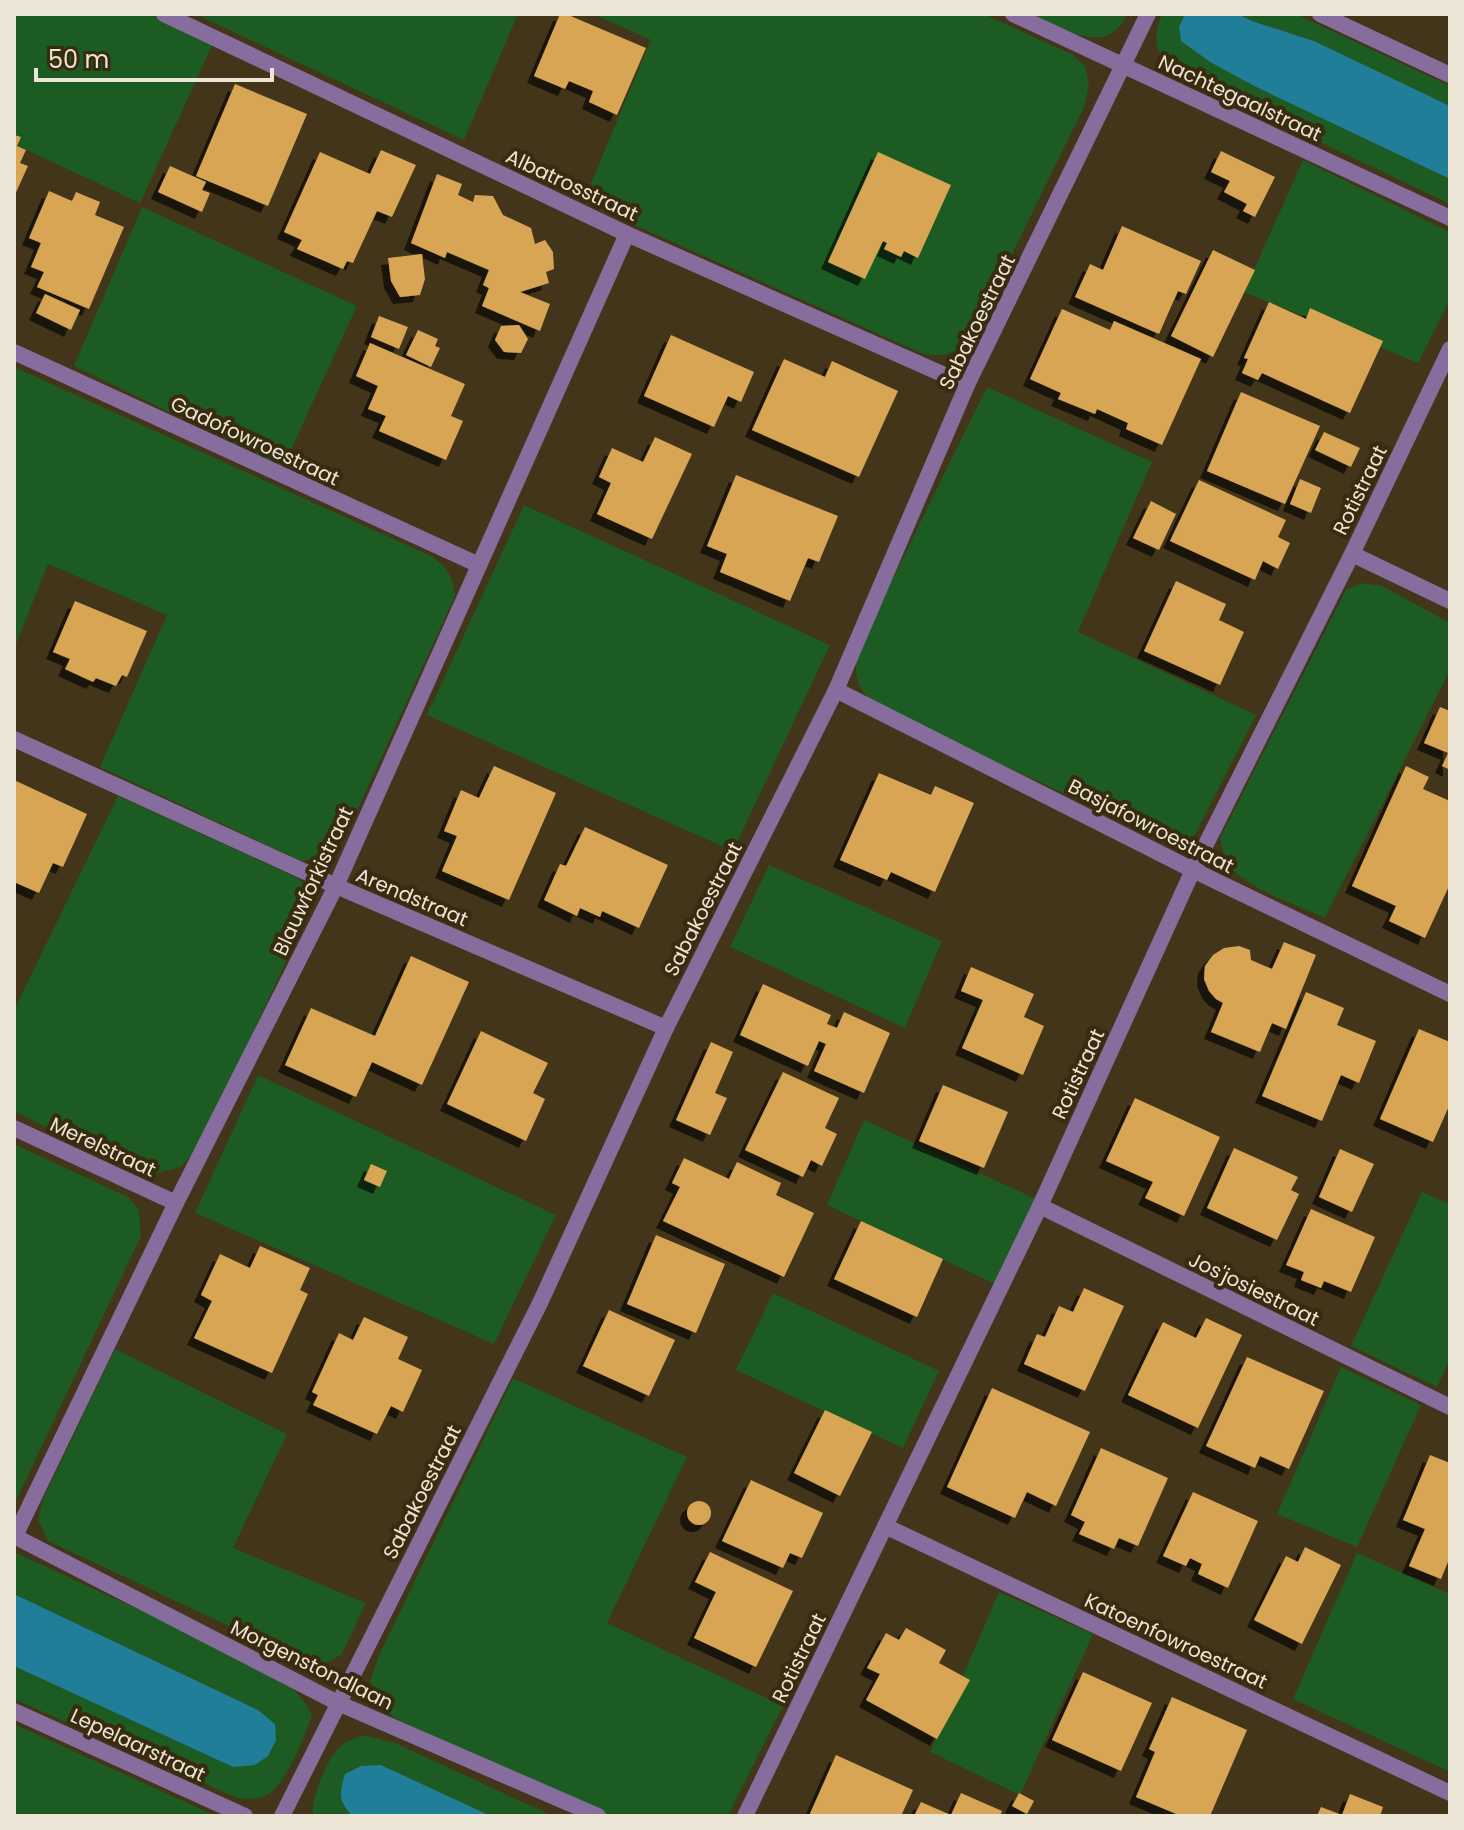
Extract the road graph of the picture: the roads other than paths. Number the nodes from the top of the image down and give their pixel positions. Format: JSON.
{"nodes":[{"id":1,"x":164,"y":14,"type":"edge"},
{"id":2,"x":1013,"y":14,"type":"edge"},
{"id":3,"x":1148,"y":14,"type":"edge"},
{"id":4,"x":1320,"y":14,"type":"edge"},
{"id":5,"x":1124,"y":65,"type":"junction"},
{"id":6,"x":1450,"y":75,"type":"edge"},
{"id":7,"x":1450,"y":218,"type":"edge"},
{"id":8,"x":627,"y":234,"type":"junction"},
{"id":9,"x":1450,"y":349,"type":"edge"},
{"id":10,"x":14,"y":352,"type":"edge"},
{"id":11,"x":967,"y":385,"type":"junction"},
{"id":12,"x":1352,"y":554,"type":"junction"},
{"id":13,"x":479,"y":565,"type":"junction"},
{"id":14,"x":1450,"y":601,"type":"edge"},
{"id":15,"x":836,"y":690,"type":"junction"},
{"id":16,"x":14,"y":739,"type":"edge"},
{"id":17,"x":1193,"y":870,"type":"junction"},
{"id":18,"x":336,"y":886,"type":"junction"},
{"id":19,"x":1450,"y":994,"type":"edge"},
{"id":20,"x":666,"y":1028,"type":"junction"},
{"id":21,"x":14,"y":1128,"type":"edge"},
{"id":22,"x":176,"y":1203,"type":"junction"},
{"id":23,"x":1040,"y":1206,"type":"junction"},
{"id":24,"x":1450,"y":1407,"type":"edge"},
{"id":25,"x":885,"y":1526,"type":"junction"},
{"id":26,"x":14,"y":1536,"type":"edge"},
{"id":27,"x":338,"y":1703,"type":"junction"},
{"id":28,"x":14,"y":1711,"type":"edge"},
{"id":29,"x":1450,"y":1793,"type":"edge"},
{"id":30,"x":245,"y":1816,"type":"edge"},
{"id":31,"x":282,"y":1816,"type":"edge"},
{"id":32,"x":598,"y":1816,"type":"edge"},
{"id":33,"x":745,"y":1816,"type":"edge"}],
"edges":[{"from":1,"to":8,"type":"street","name":"Albatrosstraat"},
{"from":2,"to":5,"type":"street","name":"Nachtegaalstraat"},
{"from":3,"to":5,"type":"street","name":"Sabakoestraat"},
{"from":4,"to":6,"type":"street"},
{"from":5,"to":7,"type":"street","name":"Nachtegaalstraat"},
{"from":5,"to":11,"type":"street","name":"Sabakoestraat"},
{"from":8,"to":11,"type":"street","name":"Albatrosstraat"},
{"from":8,"to":13,"type":"street","name":"Blauwforkistraat"},
{"from":9,"to":12,"type":"street","name":"Rotistraat"},
{"from":10,"to":13,"type":"street","name":"Gadofowroestraat"},
{"from":11,"to":15,"type":"street","name":"Sabakoestraat"},
{"from":12,"to":14,"type":"street"},
{"from":12,"to":17,"type":"street","name":"Rotistraat"},
{"from":13,"to":18,"type":"street","name":"Blauwforkistraat"},
{"from":15,"to":17,"type":"street","name":"Basjafowroestraat"},
{"from":15,"to":20,"type":"street","name":"Sabakoestraat"},
{"from":16,"to":18,"type":"street","name":"Arendstraat"},
{"from":17,"to":19,"type":"street","name":"Basjafowroestraat"},
{"from":17,"to":23,"type":"street","name":"Rotistraat"},
{"from":18,"to":20,"type":"street","name":"Arendstraat"},
{"from":18,"to":22,"type":"street","name":"Blauwforkistraat"},
{"from":20,"to":27,"type":"street","name":"Sabakoestraat"},
{"from":21,"to":22,"type":"street","name":"Merelstraat"},
{"from":22,"to":26,"type":"street","name":"Blauwforkistraat"},
{"from":23,"to":24,"type":"street","name":"Jos'josiestraat"},
{"from":23,"to":25,"type":"street","name":"Rotistraat"},
{"from":25,"to":29,"type":"street","name":"Katoenfowroestraat"},
{"from":25,"to":33,"type":"street","name":"Rotistraat"},
{"from":26,"to":27,"type":"street","name":"Morgenstondlaan"},
{"from":27,"to":31,"type":"street","name":"Sabakoestraat"},
{"from":27,"to":32,"type":"street","name":"Morgenstondlaan"},
{"from":28,"to":30,"type":"street","name":"Lepelaarstraat"}]}
